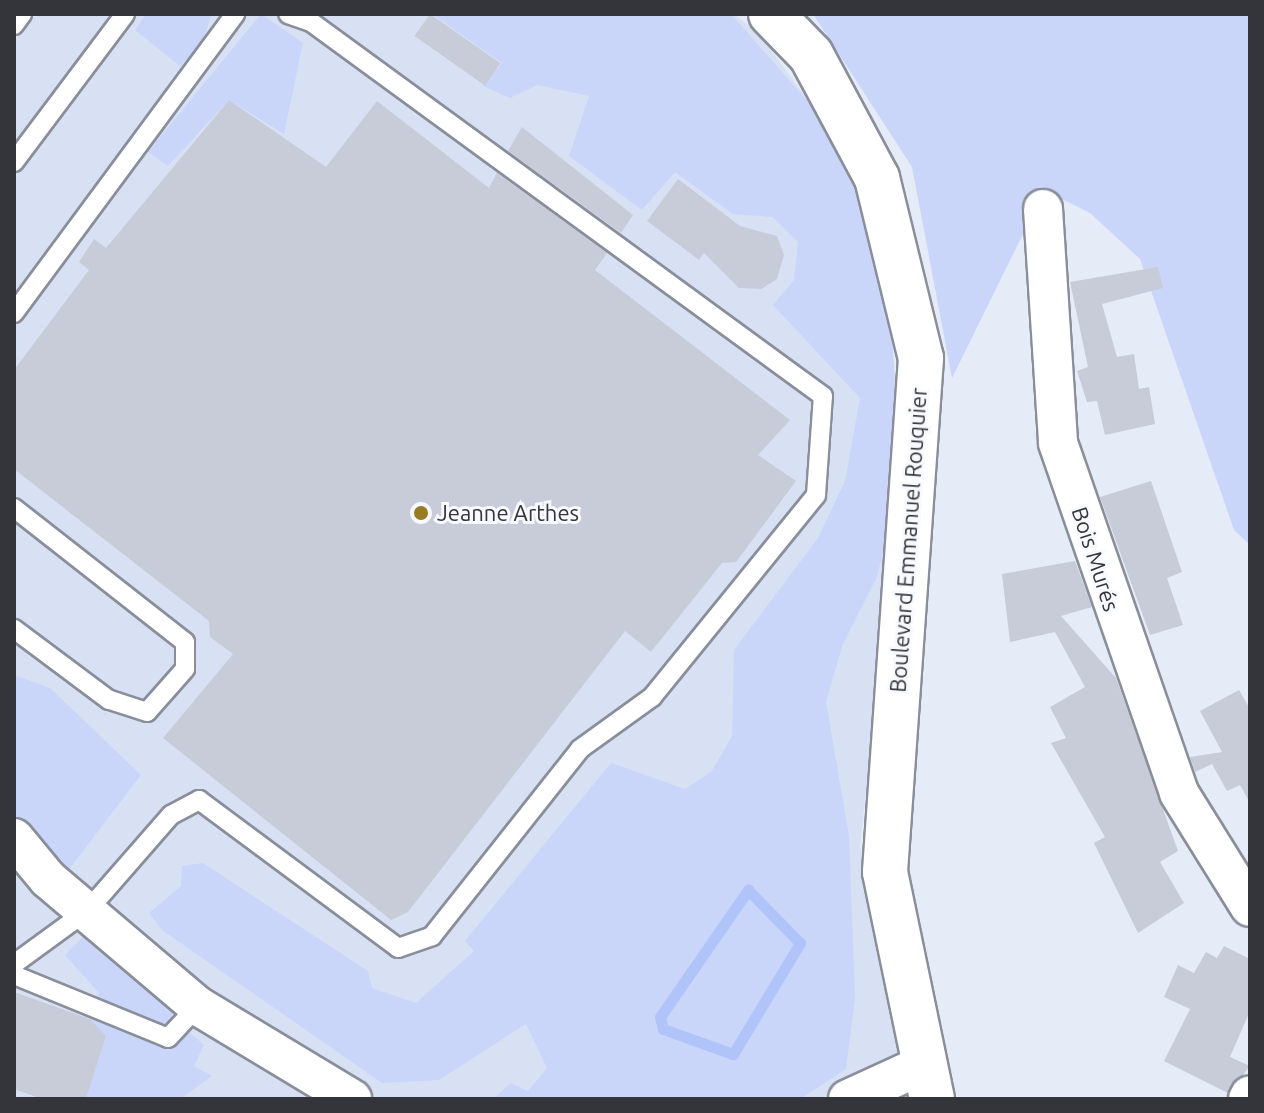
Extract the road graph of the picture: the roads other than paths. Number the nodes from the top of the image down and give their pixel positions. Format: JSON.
{"nodes":[{"id":1,"x":22,"y":14,"type":"edge"},
{"id":2,"x":125,"y":14,"type":"edge"},
{"id":3,"x":235,"y":14,"type":"edge"},
{"id":4,"x":288,"y":14,"type":"edge"},
{"id":5,"x":771,"y":14,"type":"edge"},
{"id":6,"x":14,"y":25,"type":"edge"},
{"id":7,"x":14,"y":162,"type":"edge"},
{"id":8,"x":1043,"y":209,"type":"dead end"},
{"id":9,"x":14,"y":313,"type":"edge"},
{"id":10,"x":14,"y":508,"type":"edge"},
{"id":11,"x":14,"y":629,"type":"edge"},
{"id":12,"x":14,"y":838,"type":"edge"},
{"id":13,"x":1245,"y":892,"type":"edge"},
{"id":14,"x":88,"y":910,"type":"junction"},
{"id":15,"x":14,"y":964,"type":"edge"},
{"id":16,"x":14,"y":975,"type":"edge"},
{"id":17,"x":198,"y":1006,"type":"junction"},
{"id":18,"x":926,"y":1083,"type":"edge"},
{"id":19,"x":352,"y":1099,"type":"edge"},
{"id":20,"x":848,"y":1099,"type":"edge"}],
"edges":[{"from":1,"to":6,"type":"lane"},
{"from":2,"to":7,"type":"lane"},
{"from":3,"to":9,"type":"lane"},
{"from":4,"to":14,"type":"lane"},
{"from":5,"to":18,"type":"street","name":"Boulevard Emmanuel Rouquier"},
{"from":8,"to":13,"type":"street","name":"Bois Murés"},
{"from":10,"to":11,"type":"lane"},
{"from":12,"to":14,"type":"street"},
{"from":14,"to":15,"type":"lane"},
{"from":14,"to":17,"type":"street"},
{"from":16,"to":17,"type":"lane"},
{"from":17,"to":19,"type":"street"},
{"from":18,"to":20,"type":"street"}]}
